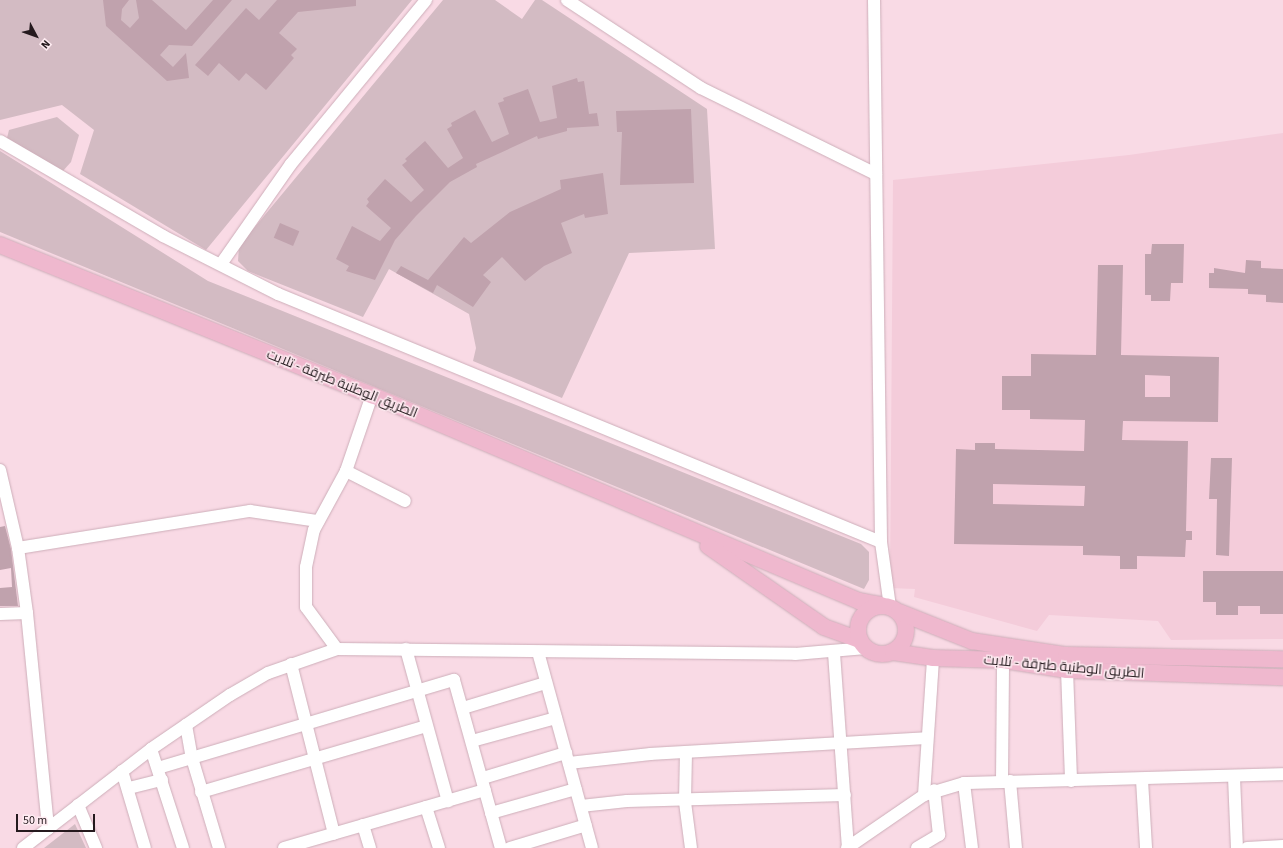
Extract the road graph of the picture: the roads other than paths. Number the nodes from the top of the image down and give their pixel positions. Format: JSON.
{"nodes":[{"id":1,"x":426,"y":0,"type":"edge"},
{"id":2,"x":567,"y":0,"type":"edge"},
{"id":3,"x":874,"y":0,"type":"edge"},
{"id":4,"x":0,"y":141,"type":"edge"},
{"id":5,"x":876,"y":174,"type":"junction"},
{"id":6,"x":0,"y":245,"type":"edge"},
{"id":7,"x":221,"y":264,"type":"junction"},
{"id":8,"x":372,"y":395,"type":"junction"},
{"id":9,"x":0,"y":470,"type":"edge"},
{"id":10,"x":346,"y":471,"type":"junction"},
{"id":11,"x":406,"y":501,"type":"dead end"},
{"id":12,"x":318,"y":521,"type":"junction"},
{"id":13,"x":682,"y":528,"type":"junction"},
{"id":14,"x":881,"y":542,"type":"junction"},
{"id":15,"x":18,"y":548,"type":"junction"},
{"id":16,"x":890,"y":608,"type":"junction"},
{"id":17,"x":27,"y":613,"type":"junction"},
{"id":18,"x":0,"y":614,"type":"edge"},
{"id":19,"x":863,"y":644,"type":"junction"},
{"id":20,"x":337,"y":649,"type":"junction"},
{"id":21,"x":406,"y":649,"type":"junction"},
{"id":22,"x":538,"y":652,"type":"junction"},
{"id":23,"x":834,"y":652,"type":"junction"},
{"id":24,"x":893,"y":652,"type":"junction"},
{"id":25,"x":933,"y":658,"type":"junction"},
{"id":26,"x":1283,"y":659,"type":"edge"},
{"id":27,"x":1003,"y":660,"type":"junction"},
{"id":28,"x":290,"y":664,"type":"junction"},
{"id":29,"x":1067,"y":670,"type":"junction"},
{"id":30,"x":1283,"y":677,"type":"edge"},
{"id":31,"x":546,"y":683,"type":"junction"},
{"id":32,"x":416,"y":690,"type":"junction"},
{"id":33,"x":463,"y":708,"type":"junction"},
{"id":34,"x":556,"y":718,"type":"junction"},
{"id":35,"x":304,"y":724,"type":"junction"},
{"id":36,"x":186,"y":725,"type":"junction"},
{"id":37,"x":427,"y":726,"type":"junction"},
{"id":38,"x":925,"y":738,"type":"junction"},
{"id":39,"x":472,"y":741,"type":"junction"},
{"id":40,"x":841,"y":743,"type":"junction"},
{"id":41,"x":151,"y":749,"type":"junction"},
{"id":42,"x":686,"y":753,"type":"junction"},
{"id":43,"x":192,"y":758,"type":"junction"},
{"id":44,"x":568,"y":758,"type":"junction"},
{"id":45,"x":313,"y":759,"type":"junction"},
{"id":46,"x":122,"y":771,"type":"junction"},
{"id":47,"x":160,"y":774,"type":"junction"},
{"id":48,"x":1283,"y":774,"type":"edge"},
{"id":49,"x":1234,"y":777,"type":"junction"},
{"id":50,"x":1142,"y":780,"type":"junction"},
{"id":51,"x":1006,"y":781,"type":"junction"},
{"id":52,"x":1071,"y":781,"type":"junction"},
{"id":53,"x":484,"y":784,"type":"junction"},
{"id":54,"x":964,"y":784,"type":"junction"},
{"id":55,"x":129,"y":788,"type":"junction"},
{"id":56,"x":576,"y":788,"type":"junction"},
{"id":57,"x":201,"y":792,"type":"junction"},
{"id":58,"x":929,"y":792,"type":"junction"},
{"id":59,"x":845,"y":795,"type":"junction"},
{"id":60,"x":448,"y":801,"type":"junction"},
{"id":61,"x":685,"y":802,"type":"junction"},
{"id":62,"x":78,"y":805,"type":"junction"},
{"id":63,"x":581,"y":806,"type":"junction"},
{"id":64,"x":426,"y":807,"type":"junction"},
{"id":65,"x":491,"y":813,"type":"junction"},
{"id":66,"x":363,"y":825,"type":"junction"},
{"id":67,"x":586,"y":825,"type":"junction"},
{"id":68,"x":48,"y":829,"type":"junction"},
{"id":69,"x":334,"y":834,"type":"junction"},
{"id":70,"x":853,"y":846,"type":"edge"},
{"id":71,"x":1283,"y":846,"type":"edge"},
{"id":72,"x":23,"y":848,"type":"edge"},
{"id":73,"x":96,"y":848,"type":"edge"},
{"id":74,"x":145,"y":848,"type":"edge"},
{"id":75,"x":183,"y":848,"type":"edge"},
{"id":76,"x":219,"y":848,"type":"edge"},
{"id":77,"x":284,"y":848,"type":"edge"},
{"id":78,"x":370,"y":848,"type":"edge"},
{"id":79,"x":439,"y":848,"type":"edge"},
{"id":80,"x":501,"y":848,"type":"edge"},
{"id":81,"x":510,"y":848,"type":"edge"},
{"id":82,"x":592,"y":848,"type":"edge"},
{"id":83,"x":691,"y":848,"type":"edge"},
{"id":84,"x":917,"y":848,"type":"edge"},
{"id":85,"x":972,"y":848,"type":"edge"},
{"id":86,"x":1016,"y":848,"type":"edge"},
{"id":87,"x":1146,"y":848,"type":"edge"},
{"id":88,"x":1236,"y":848,"type":"edge"},
{"id":89,"x":1247,"y":848,"type":"edge"}],
"edges":[{"from":1,"to":7,"type":"street"},
{"from":2,"to":5,"type":"street"},
{"from":3,"to":5,"type":"street"},
{"from":4,"to":7,"type":"street"},
{"from":5,"to":14,"type":"street"},
{"from":6,"to":8,"type":"main road","name":"الطريق الوطنية طبرقة - تلابت"},
{"from":7,"to":14,"type":"street"},
{"from":8,"to":10,"type":"street"},
{"from":8,"to":13,"type":"main road","name":"الطريق الوطنية طبرقة - تلابت"},
{"from":9,"to":15,"type":"street"},
{"from":10,"to":11,"type":"street"},
{"from":10,"to":12,"type":"street"},
{"from":12,"to":15,"type":"street"},
{"from":12,"to":20,"type":"street"},
{"from":13,"to":16,"type":"main road","name":"الطريق الوطنية طبرقة - تلابت"},
{"from":13,"to":19,"type":"main road","name":"الطريق الوطنية طبرقة - تلابت"},
{"from":14,"to":16,"type":"street"},
{"from":15,"to":17,"type":"street"},
{"from":16,"to":19,"type":"main road"},
{"from":16,"to":24,"type":"main road"},
{"from":16,"to":26,"type":"main road","name":"الطريق الوطنية طبرقة - تلابت"},
{"from":17,"to":18,"type":"street"},
{"from":17,"to":68,"type":"street"},
{"from":19,"to":23,"type":"street"},
{"from":19,"to":24,"type":"main road"},
{"from":20,"to":21,"type":"street"},
{"from":20,"to":28,"type":"street"},
{"from":21,"to":22,"type":"street"},
{"from":21,"to":32,"type":"street"},
{"from":22,"to":23,"type":"street"},
{"from":22,"to":31,"type":"street"},
{"from":23,"to":40,"type":"street"},
{"from":24,"to":25,"type":"main road","name":"الطريق الوطنية طبرقة - تلابت"},
{"from":25,"to":27,"type":"main road","name":"الطريق الوطنية طبرقة - تلابت"},
{"from":25,"to":38,"type":"street"},
{"from":27,"to":29,"type":"main road","name":"الطريق الوطنية طبرقة - تلابت"},
{"from":27,"to":51,"type":"street"},
{"from":28,"to":35,"type":"street"},
{"from":28,"to":36,"type":"street"},
{"from":29,"to":30,"type":"main road","name":"الطريق الوطنية طبرقة - تلابت"},
{"from":29,"to":52,"type":"street"},
{"from":31,"to":33,"type":"street"},
{"from":31,"to":34,"type":"street"},
{"from":32,"to":33,"type":"street"},
{"from":32,"to":35,"type":"street"},
{"from":32,"to":37,"type":"street"},
{"from":33,"to":39,"type":"street"},
{"from":34,"to":39,"type":"street"},
{"from":34,"to":44,"type":"street"},
{"from":35,"to":43,"type":"street"},
{"from":35,"to":45,"type":"street"},
{"from":36,"to":41,"type":"street"},
{"from":36,"to":43,"type":"street"},
{"from":37,"to":45,"type":"street"},
{"from":37,"to":60,"type":"street"},
{"from":38,"to":40,"type":"street"},
{"from":38,"to":58,"type":"street"},
{"from":39,"to":53,"type":"street"},
{"from":40,"to":42,"type":"street"},
{"from":40,"to":59,"type":"street"},
{"from":41,"to":46,"type":"street"},
{"from":41,"to":47,"type":"street"},
{"from":42,"to":44,"type":"street"},
{"from":42,"to":61,"type":"street"},
{"from":43,"to":47,"type":"street"},
{"from":43,"to":57,"type":"street"},
{"from":44,"to":53,"type":"street"},
{"from":44,"to":56,"type":"street"},
{"from":45,"to":57,"type":"street"},
{"from":45,"to":69,"type":"street"},
{"from":46,"to":55,"type":"street"},
{"from":46,"to":62,"type":"street"},
{"from":47,"to":55,"type":"street"},
{"from":47,"to":75,"type":"street"},
{"from":48,"to":49,"type":"street"},
{"from":49,"to":50,"type":"street"},
{"from":49,"to":88,"type":"street"},
{"from":50,"to":52,"type":"street"},
{"from":50,"to":87,"type":"street"},
{"from":51,"to":52,"type":"street"},
{"from":51,"to":54,"type":"street"},
{"from":51,"to":86,"type":"street"},
{"from":53,"to":60,"type":"street"},
{"from":53,"to":65,"type":"street"},
{"from":54,"to":58,"type":"street"},
{"from":54,"to":85,"type":"street"},
{"from":55,"to":74,"type":"street"},
{"from":56,"to":63,"type":"street"},
{"from":56,"to":65,"type":"street"},
{"from":57,"to":76,"type":"street"},
{"from":58,"to":70,"type":"street"},
{"from":58,"to":84,"type":"street"},
{"from":59,"to":61,"type":"street"},
{"from":59,"to":70,"type":"street"},
{"from":60,"to":64,"type":"street"},
{"from":61,"to":63,"type":"street"},
{"from":61,"to":83,"type":"street"},
{"from":62,"to":68,"type":"street"},
{"from":62,"to":73,"type":"street"},
{"from":63,"to":67,"type":"street"},
{"from":64,"to":66,"type":"street"},
{"from":64,"to":79,"type":"street"},
{"from":65,"to":80,"type":"street"},
{"from":66,"to":69,"type":"street"},
{"from":66,"to":78,"type":"street"},
{"from":67,"to":81,"type":"street"},
{"from":67,"to":82,"type":"street"},
{"from":68,"to":72,"type":"street"},
{"from":69,"to":77,"type":"street"},
{"from":71,"to":89,"type":"street"}]}
